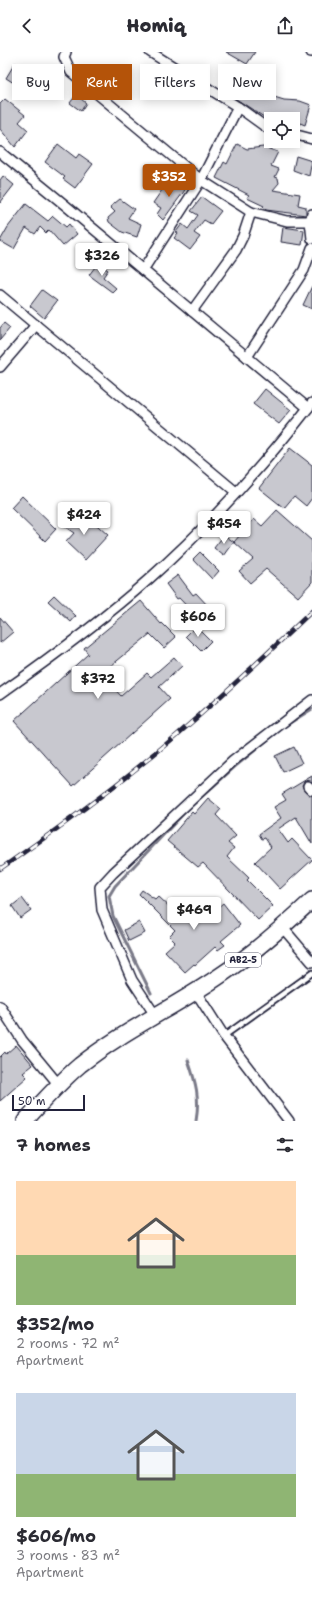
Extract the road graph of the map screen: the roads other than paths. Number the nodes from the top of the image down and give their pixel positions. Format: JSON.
{"nodes":[{"id":1,"x":66,"y":52,"type":"edge"},
{"id":2,"x":150,"y":52,"type":"edge"},
{"id":3,"x":238,"y":107,"type":"junction"},
{"id":4,"x":264,"y":126,"type":"edge"},
{"id":5,"x":300,"y":136,"type":"edge"},
{"id":6,"x":312,"y":139,"type":"edge"},
{"id":7,"x":0,"y":152,"type":"edge"},
{"id":8,"x":201,"y":180,"type":"junction"},
{"id":9,"x":251,"y":212,"type":"junction"},
{"id":10,"x":311,"y":218,"type":"edge"},
{"id":11,"x":312,"y":239,"type":"edge"},
{"id":12,"x":312,"y":248,"type":"edge"},
{"id":13,"x":143,"y":270,"type":"junction"},
{"id":14,"x":0,"y":295,"type":"edge"},
{"id":15,"x":192,"y":311,"type":"junction"},
{"id":16,"x":36,"y":325,"type":"junction"},
{"id":17,"x":247,"y":356,"type":"junction"},
{"id":18,"x":0,"y":367,"type":"edge"},
{"id":19,"x":310,"y":405,"type":"edge"},
{"id":20,"x":236,"y":492,"type":"junction"},
{"id":21,"x":0,"y":694,"type":"edge"},
{"id":22,"x":312,"y":700,"type":"edge"},
{"id":23,"x":312,"y":900,"type":"edge"},
{"id":24,"x":283,"y":928,"type":"junction"},
{"id":25,"x":312,"y":962,"type":"edge"},
{"id":26,"x":312,"y":973,"type":"edge"},
{"id":27,"x":196,"y":992,"type":"junction"},
{"id":28,"x":0,"y":1006,"type":"edge"},
{"id":29,"x":159,"y":1013,"type":"junction"},
{"id":30,"x":224,"y":1036,"type":"junction"},
{"id":31,"x":59,"y":1085,"type":"junction"},
{"id":32,"x":25,"y":1121,"type":"edge"},
{"id":33,"x":290,"y":1121,"type":"edge"}],
"edges":[{"from":1,"to":8,"type":"street"},
{"from":2,"to":3,"type":"street"},
{"from":3,"to":4,"type":"street"},
{"from":3,"to":8,"type":"street"},
{"from":5,"to":6,"type":"street"},
{"from":7,"to":13,"type":"street"},
{"from":8,"to":9,"type":"street"},
{"from":8,"to":13,"type":"street"},
{"from":9,"to":10,"type":"street"},
{"from":9,"to":15,"type":"street"},
{"from":10,"to":11,"type":"street"},
{"from":12,"to":17,"type":"street"},
{"from":13,"to":15,"type":"street"},
{"from":14,"to":16,"type":"street"},
{"from":15,"to":17,"type":"street"},
{"from":16,"to":18,"type":"street"},
{"from":16,"to":20,"type":"street"},
{"from":17,"to":19,"type":"street"},
{"from":19,"to":20,"type":"street"},
{"from":20,"to":21,"type":"street"},
{"from":22,"to":29,"type":"street"},
{"from":23,"to":24,"type":"main road","number":"AB2-5"},
{"from":24,"to":25,"type":"street"},
{"from":24,"to":27,"type":"main road","number":"AB2-5"},
{"from":26,"to":30,"type":"lane"},
{"from":27,"to":29,"type":"main road","number":"AB2-5"},
{"from":27,"to":30,"type":"street"},
{"from":28,"to":31,"type":"street"},
{"from":29,"to":31,"type":"main road","number":"AB2-5"},
{"from":30,"to":33,"type":"street"},
{"from":31,"to":32,"type":"main road","number":"AB2-5"}]}
